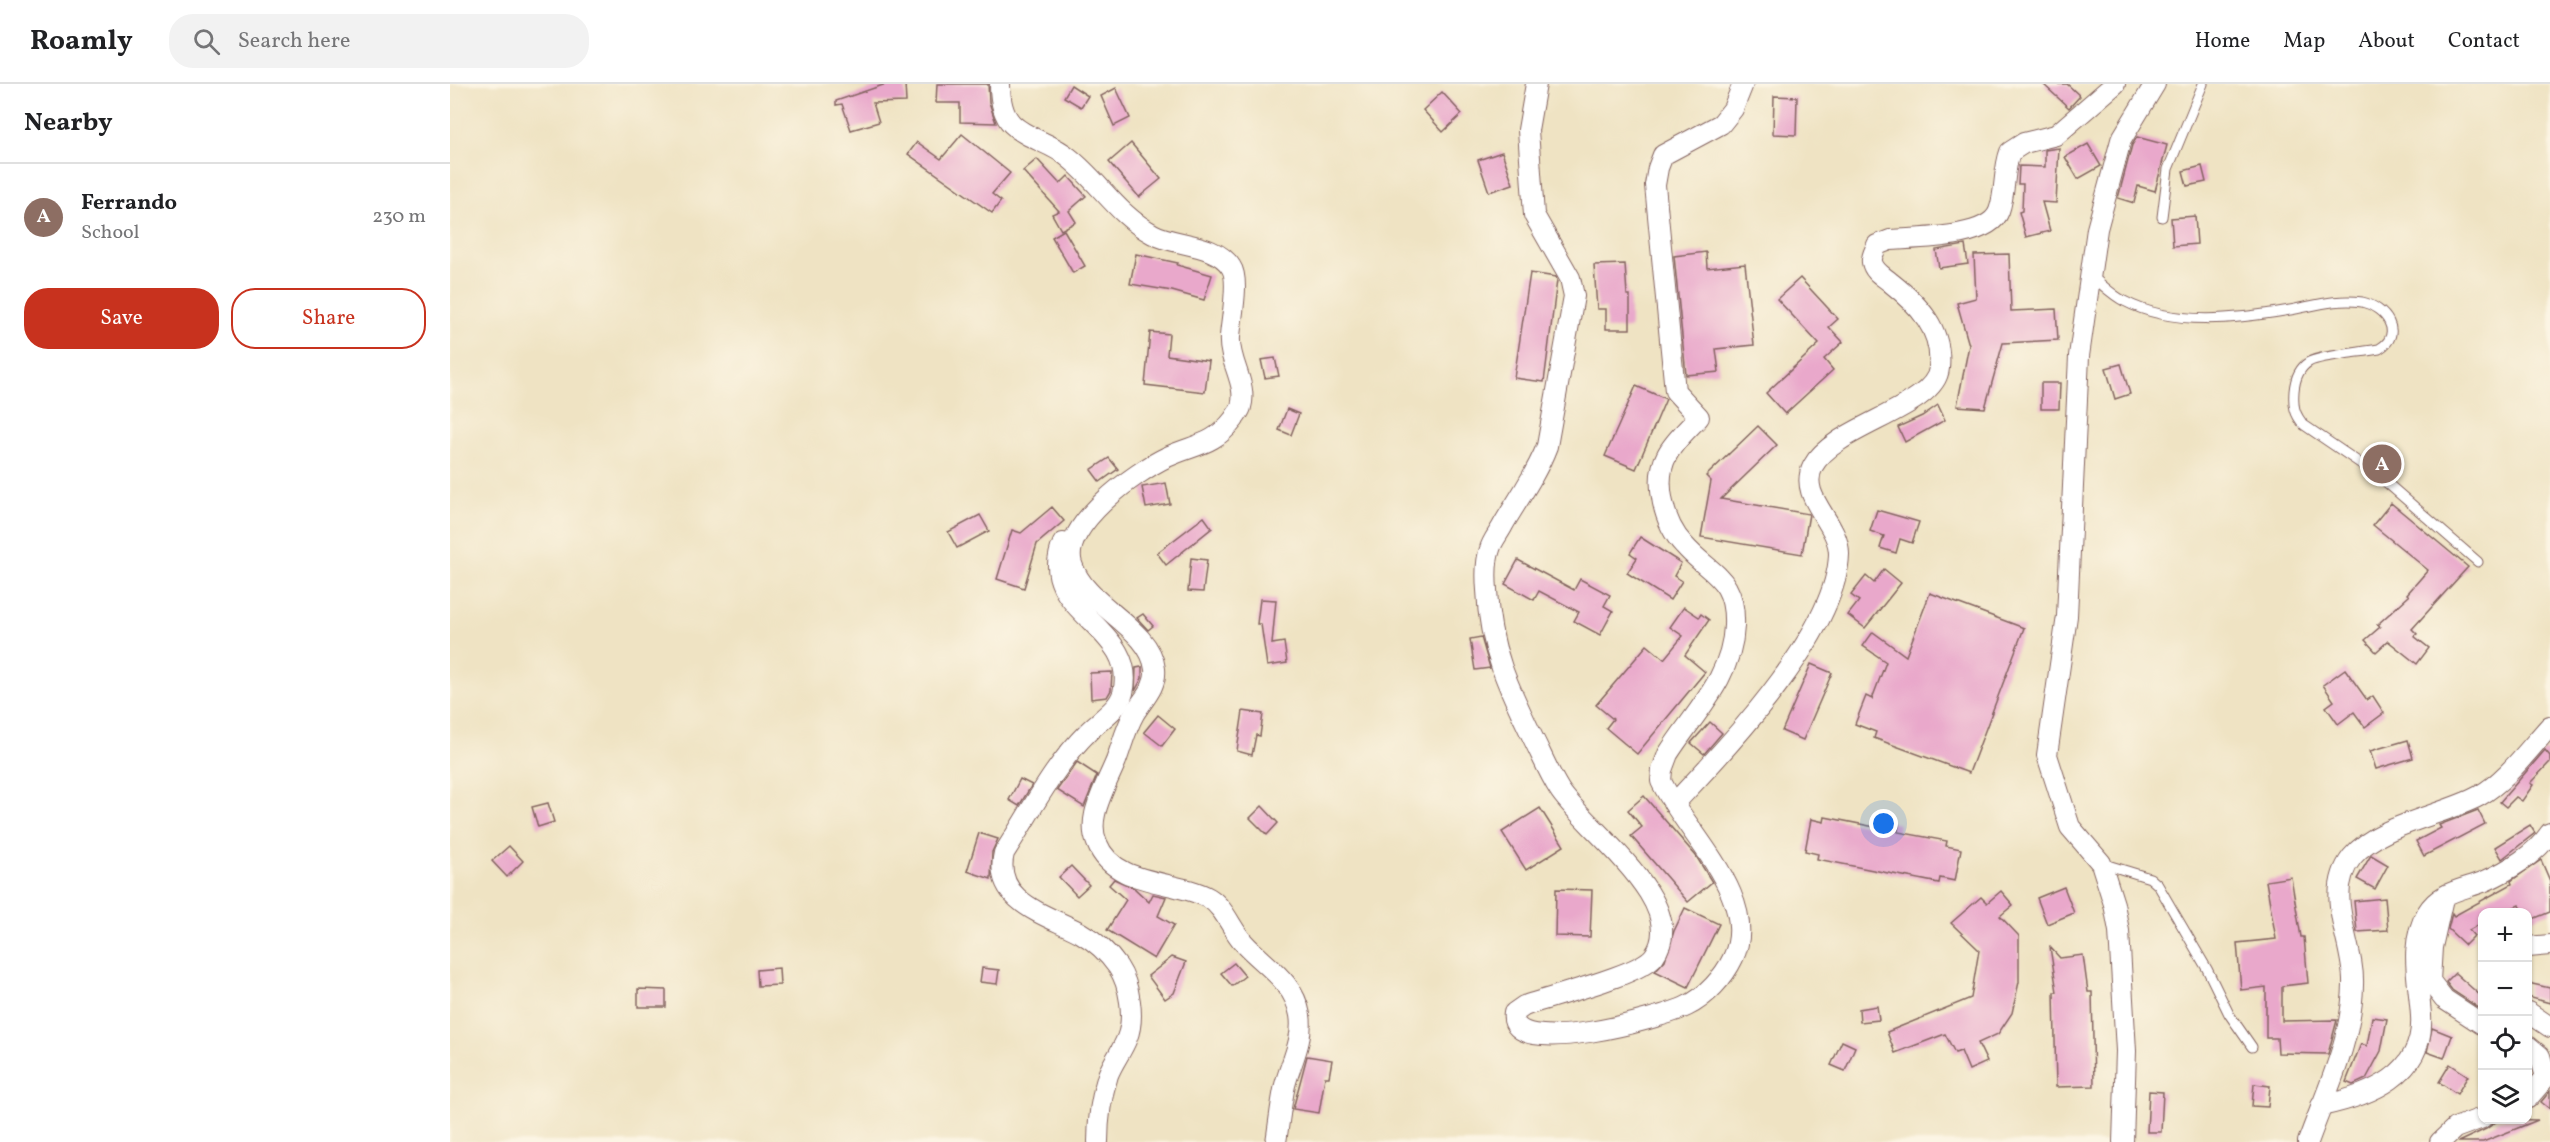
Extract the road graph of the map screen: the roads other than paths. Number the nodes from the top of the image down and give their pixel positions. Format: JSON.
{"nodes":[{"id":1,"x":1000,"y":84,"type":"edge"},
{"id":2,"x":1536,"y":84,"type":"edge"},
{"id":3,"x":1743,"y":84,"type":"edge"},
{"id":4,"x":2115,"y":84,"type":"edge"},
{"id":5,"x":2154,"y":84,"type":"edge"},
{"id":6,"x":2203,"y":84,"type":"edge"},
{"id":7,"x":2162,"y":216,"type":"dead end"},
{"id":8,"x":2091,"y":276,"type":"junction"},
{"id":9,"x":1084,"y":522,"type":"junction"},
{"id":10,"x":2478,"y":562,"type":"dead end"},
{"id":11,"x":2550,"y":726,"type":"edge"},
{"id":12,"x":1674,"y":804,"type":"junction"},
{"id":13,"x":2550,"y":833,"type":"edge"},
{"id":14,"x":2101,"y":863,"type":"junction"},
{"id":15,"x":2444,"y":896,"type":"junction"},
{"id":16,"x":2550,"y":945,"type":"edge"},
{"id":17,"x":2532,"y":947,"type":"edge"},
{"id":18,"x":2532,"y":1015,"type":"edge"},
{"id":19,"x":2478,"y":1021,"type":"edge"},
{"id":20,"x":2550,"y":1027,"type":"edge"},
{"id":21,"x":2550,"y":1046,"type":"edge"},
{"id":22,"x":2252,"y":1047,"type":"dead end"},
{"id":23,"x":2532,"y":1049,"type":"edge"},
{"id":24,"x":2541,"y":1084,"type":"edge"},
{"id":25,"x":2321,"y":1106,"type":"junction"},
{"id":26,"x":2478,"y":1119,"type":"edge"},
{"id":27,"x":1098,"y":1142,"type":"edge"},
{"id":28,"x":1276,"y":1142,"type":"edge"},
{"id":29,"x":2123,"y":1142,"type":"edge"},
{"id":30,"x":2308,"y":1142,"type":"edge"},
{"id":31,"x":2440,"y":1142,"type":"edge"}],
"edges":[{"from":1,"to":9,"type":"street"},
{"from":2,"to":12,"type":"street"},
{"from":3,"to":12,"type":"street"},
{"from":4,"to":12,"type":"street"},
{"from":5,"to":8,"type":"street"},
{"from":6,"to":7,"type":"lane"},
{"from":8,"to":10,"type":"lane"},
{"from":8,"to":14,"type":"street"},
{"from":9,"to":27,"type":"street"},
{"from":9,"to":28,"type":"street"},
{"from":11,"to":25,"type":"street"},
{"from":13,"to":15,"type":"street"},
{"from":14,"to":22,"type":"lane"},
{"from":14,"to":29,"type":"street"},
{"from":15,"to":19,"type":"street"},
{"from":15,"to":25,"type":"street"},
{"from":16,"to":17,"type":"street"},
{"from":18,"to":20,"type":"street"},
{"from":21,"to":24,"type":"street"},
{"from":23,"to":24,"type":"street"},
{"from":25,"to":30,"type":"street"},
{"from":26,"to":31,"type":"street"}]}
